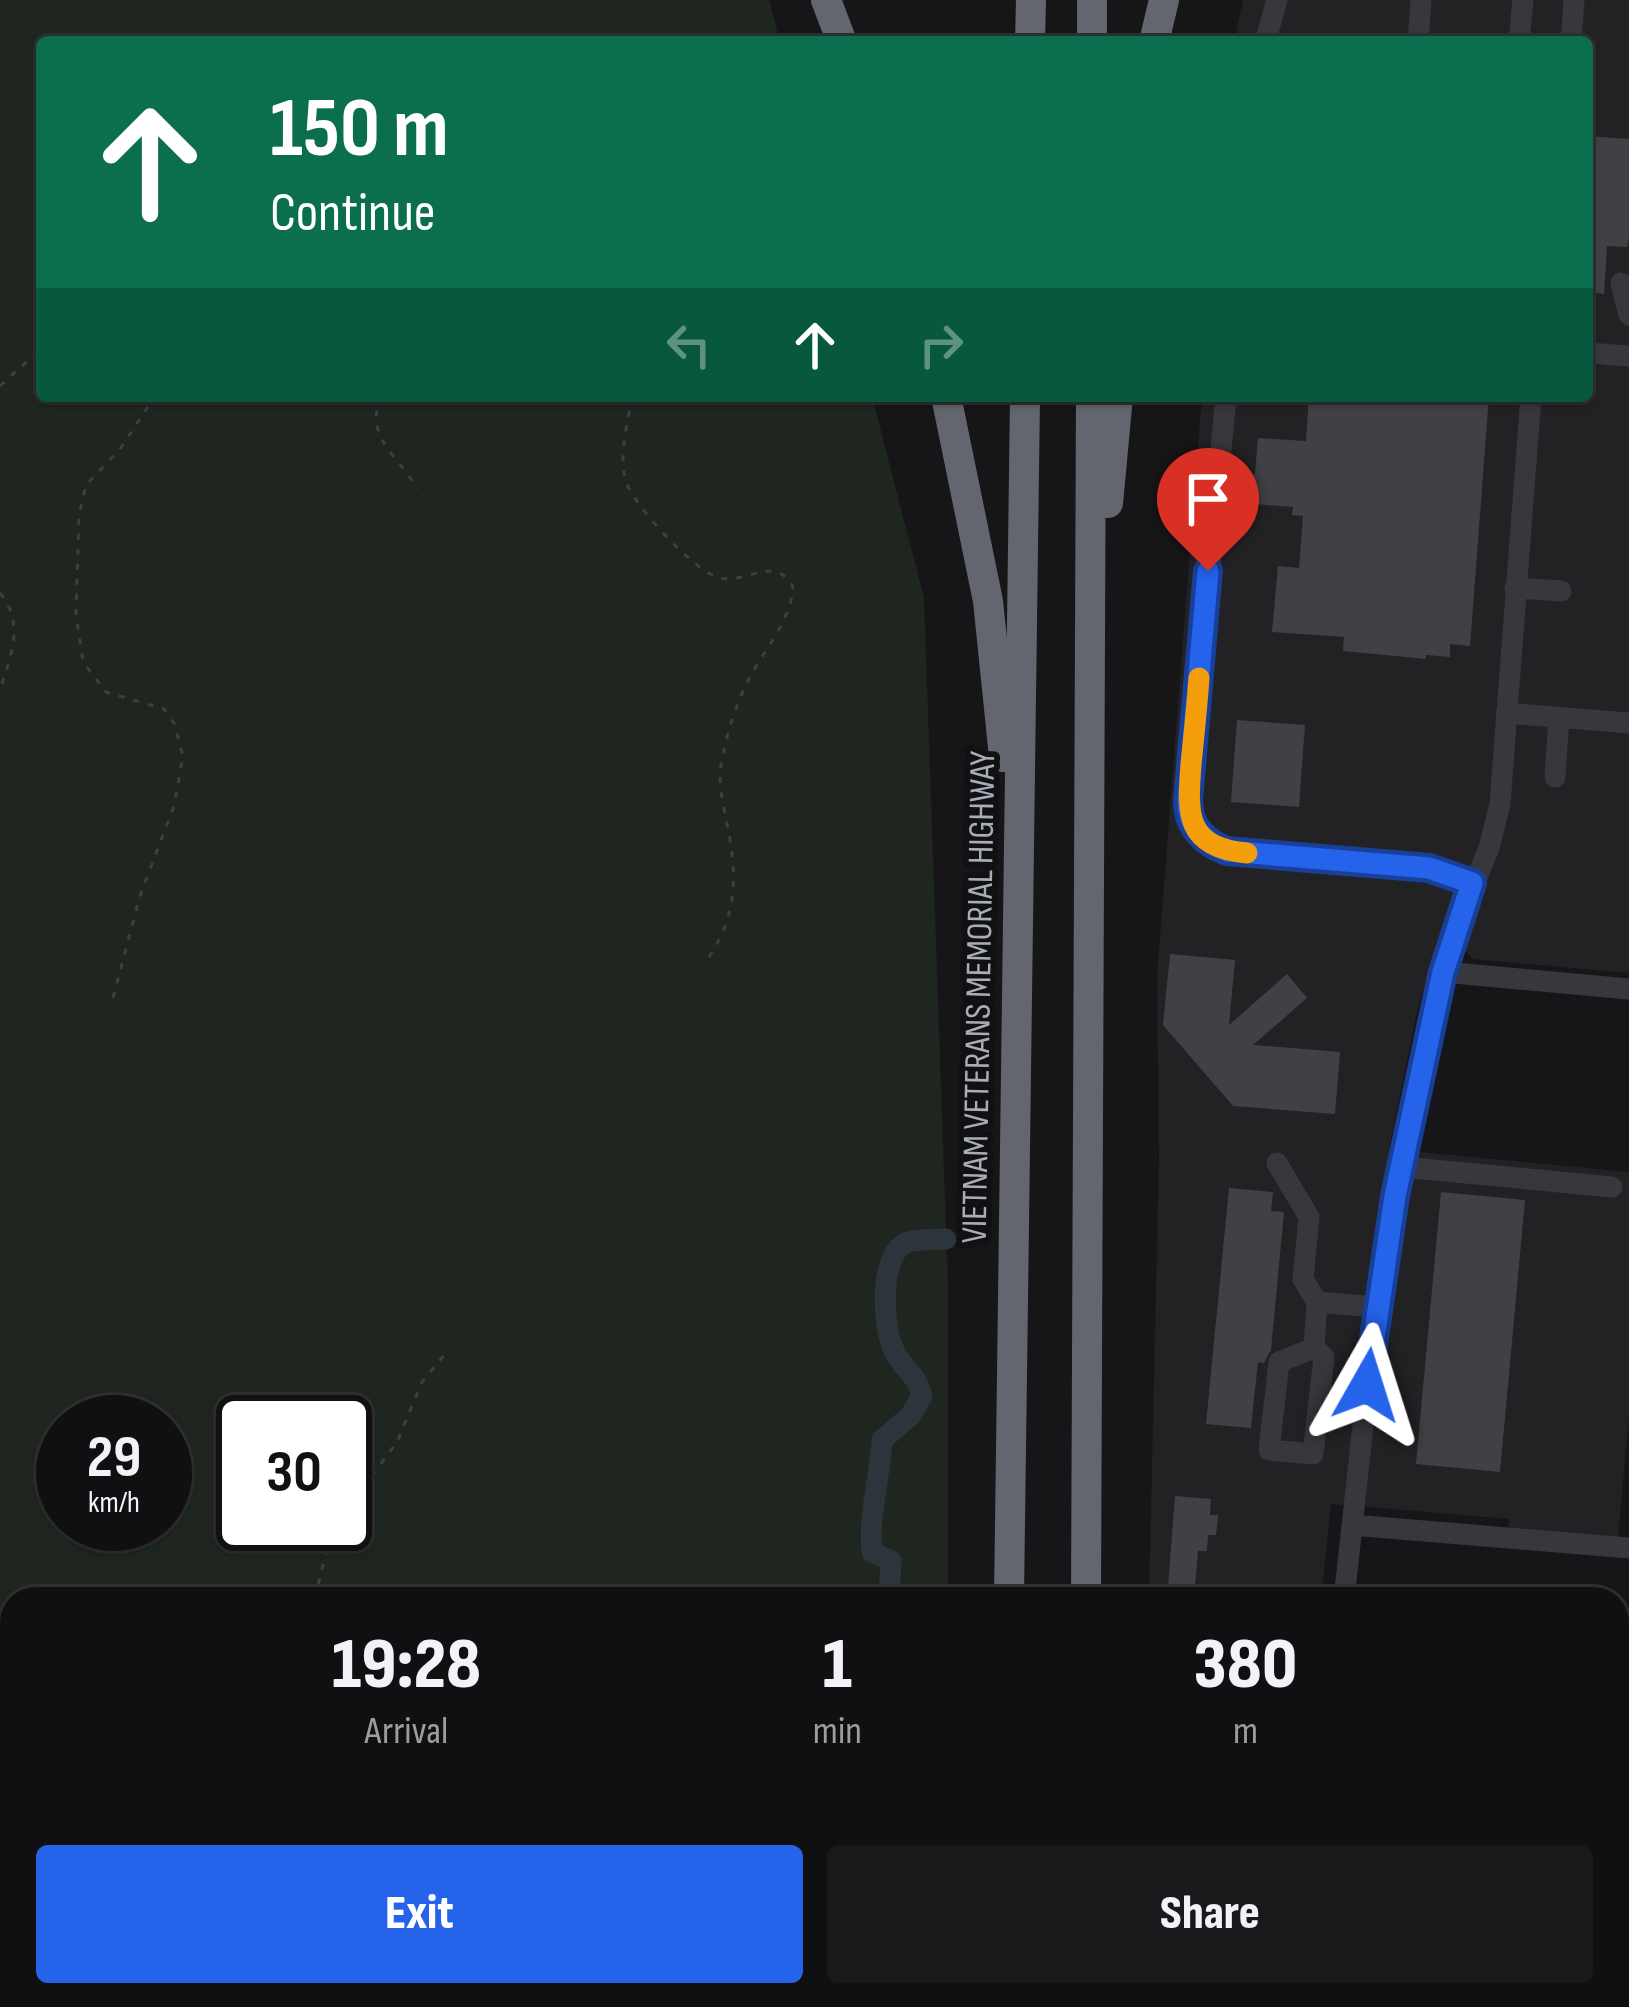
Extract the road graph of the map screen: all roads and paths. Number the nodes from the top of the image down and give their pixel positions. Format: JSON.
{"nodes":[{"id":1,"x":826,"y":0,"type":"edge"},
{"id":2,"x":1030,"y":0,"type":"edge"},
{"id":3,"x":1092,"y":0,"type":"edge"},
{"id":4,"x":1164,"y":0,"type":"edge"},
{"id":5,"x":1276,"y":0,"type":"edge"},
{"id":6,"x":1421,"y":0,"type":"edge"},
{"id":7,"x":1523,"y":0,"type":"edge"},
{"id":8,"x":1574,"y":0,"type":"edge"},
{"id":9,"x":840,"y":36,"type":"edge"},
{"id":10,"x":1030,"y":36,"type":"edge"},
{"id":11,"x":1092,"y":36,"type":"edge"},
{"id":12,"x":1155,"y":36,"type":"edge"},
{"id":13,"x":1267,"y":36,"type":"edge"},
{"id":14,"x":1418,"y":36,"type":"edge"},
{"id":15,"x":1520,"y":36,"type":"edge"},
{"id":16,"x":1571,"y":36,"type":"edge"},
{"id":17,"x":1621,"y":283,"type":"dead end"},
{"id":18,"x":1629,"y":315,"type":"edge"},
{"id":19,"x":36,"y":353,"type":"edge"},
{"id":20,"x":1593,"y":353,"type":"edge"},
{"id":21,"x":1629,"y":356,"type":"edge"},
{"id":22,"x":0,"y":386,"type":"edge"},
{"id":23,"x":151,"y":402,"type":"edge"},
{"id":24,"x":378,"y":402,"type":"edge"},
{"id":25,"x":631,"y":402,"type":"edge"},
{"id":26,"x":947,"y":402,"type":"edge"},
{"id":27,"x":1025,"y":402,"type":"edge"},
{"id":28,"x":1091,"y":402,"type":"edge"},
{"id":29,"x":1117,"y":402,"type":"edge"},
{"id":30,"x":1225,"y":402,"type":"edge"},
{"id":31,"x":1530,"y":402,"type":"edge"},
{"id":32,"x":417,"y":489,"type":"dead end"},
{"id":33,"x":1515,"y":588,"type":"junction"},
{"id":34,"x":1561,"y":591,"type":"dead end"},
{"id":35,"x":0,"y":592,"type":"edge"},
{"id":36,"x":1091,"y":688,"type":"junction"},
{"id":37,"x":0,"y":690,"type":"edge"},
{"id":38,"x":1506,"y":713,"type":"junction"},
{"id":39,"x":1559,"y":717,"type":"junction"},
{"id":40,"x":1629,"y":723,"type":"edge"},
{"id":41,"x":1555,"y":777,"type":"dead end"},
{"id":42,"x":1018,"y":873,"type":"junction"},
{"id":43,"x":1472,"y":883,"type":"junction"},
{"id":44,"x":707,"y":960,"type":"dead end"},
{"id":45,"x":1443,"y":972,"type":"junction"},
{"id":46,"x":1629,"y":989,"type":"edge"},
{"id":47,"x":113,"y":998,"type":"dead end"},
{"id":48,"x":1277,"y":1163,"type":"dead end"},
{"id":49,"x":1402,"y":1167,"type":"junction"},
{"id":50,"x":1612,"y":1186,"type":"dead end"},
{"id":51,"x":1317,"y":1302,"type":"junction"},
{"id":52,"x":1376,"y":1307,"type":"junction"},
{"id":53,"x":1314,"y":1348,"type":"junction"},
{"id":54,"x":446,"y":1353,"type":"dead end"},
{"id":55,"x":372,"y":1476,"type":"edge"},
{"id":56,"x":1352,"y":1525,"type":"junction"},
{"id":57,"x":1629,"y":1548,"type":"edge"},
{"id":58,"x":326,"y":1551,"type":"edge"},
{"id":59,"x":318,"y":1587,"type":"edge"},
{"id":60,"x":1009,"y":1587,"type":"edge"},
{"id":61,"x":1086,"y":1587,"type":"edge"},
{"id":62,"x":1345,"y":1587,"type":"edge"}],
"edges":[{"from":1,"to":9,"type":"highway"},
{"from":2,"to":10,"type":"highway"},
{"from":3,"to":11,"type":"highway"},
{"from":4,"to":12,"type":"highway"},
{"from":5,"to":13,"type":"street"},
{"from":6,"to":14,"type":"street"},
{"from":7,"to":15,"type":"street"},
{"from":8,"to":16,"type":"street"},
{"from":17,"to":18,"type":"street"},
{"from":19,"to":22,"type":"path"},
{"from":20,"to":21,"type":"street"},
{"from":23,"to":47,"type":"path"},
{"from":24,"to":32,"type":"path"},
{"from":25,"to":44,"type":"path"},
{"from":26,"to":42,"type":"highway"},
{"from":27,"to":42,"type":"highway","name":"VIETNAM VETERANS MEMORIAL HIGHWAY"},
{"from":28,"to":36,"type":"highway"},
{"from":29,"to":36,"type":"highway"},
{"from":30,"to":43,"type":"street"},
{"from":31,"to":33,"type":"street"},
{"from":33,"to":34,"type":"street"},
{"from":33,"to":38,"type":"street"},
{"from":35,"to":37,"type":"path"},
{"from":36,"to":61,"type":"highway"},
{"from":38,"to":39,"type":"street"},
{"from":38,"to":43,"type":"street"},
{"from":39,"to":40,"type":"street"},
{"from":39,"to":41,"type":"street"},
{"from":42,"to":60,"type":"highway","name":"VIETNAM VETERANS MEMORIAL HIGHWAY"},
{"from":43,"to":45,"type":"street"},
{"from":45,"to":46,"type":"street"},
{"from":45,"to":49,"type":"street"},
{"from":48,"to":51,"type":"street"},
{"from":49,"to":50,"type":"street"},
{"from":49,"to":52,"type":"street"},
{"from":51,"to":52,"type":"street"},
{"from":51,"to":53,"type":"street"},
{"from":52,"to":56,"type":"street"},
{"from":53,"to":53,"type":"street"},
{"from":54,"to":55,"type":"path"},
{"from":56,"to":57,"type":"street"},
{"from":56,"to":62,"type":"street"},
{"from":58,"to":59,"type":"path"}]}
